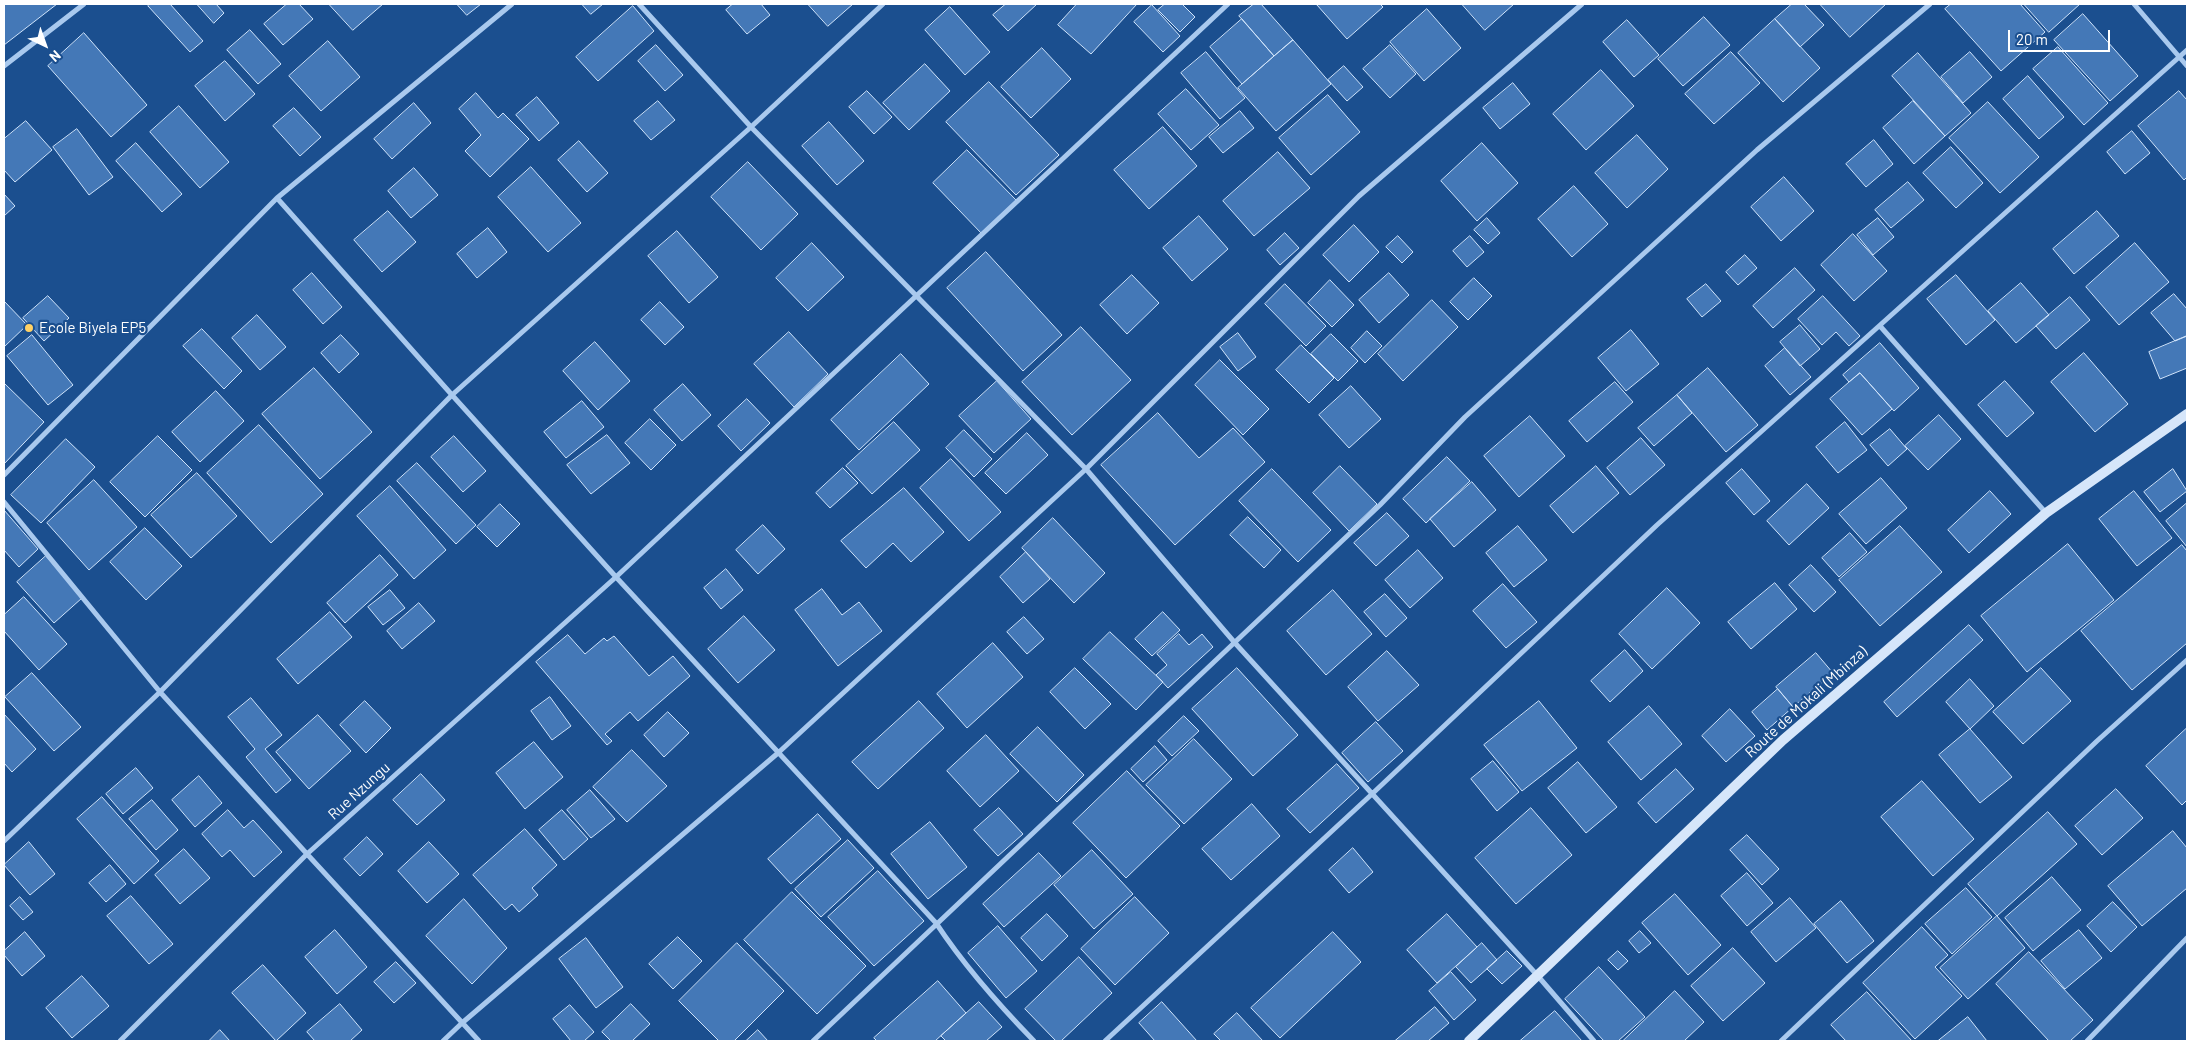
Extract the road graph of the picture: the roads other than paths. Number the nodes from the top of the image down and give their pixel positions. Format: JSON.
{"nodes":[{"id":1,"x":84,"y":4,"type":"edge"},
{"id":2,"x":512,"y":4,"type":"edge"},
{"id":3,"x":639,"y":4,"type":"edge"},
{"id":4,"x":883,"y":4,"type":"edge"},
{"id":5,"x":1228,"y":4,"type":"edge"},
{"id":6,"x":1582,"y":4,"type":"edge"},
{"id":7,"x":1930,"y":4,"type":"edge"},
{"id":8,"x":2134,"y":4,"type":"edge"},
{"id":9,"x":2187,"y":50,"type":"edge"},
{"id":10,"x":2180,"y":57,"type":"junction"},
{"id":11,"x":4,"y":66,"type":"edge"},
{"id":12,"x":2187,"y":66,"type":"edge"},
{"id":13,"x":751,"y":127,"type":"junction"},
{"id":14,"x":277,"y":198,"type":"junction"},
{"id":15,"x":918,"y":296,"type":"junction"},
{"id":16,"x":1880,"y":326,"type":"junction"},
{"id":17,"x":452,"y":395,"type":"junction"},
{"id":18,"x":2187,"y":414,"type":"edge"},
{"id":19,"x":1086,"y":469,"type":"junction"},
{"id":20,"x":4,"y":475,"type":"edge"},
{"id":21,"x":4,"y":502,"type":"edge"},
{"id":22,"x":2046,"y":513,"type":"junction"},
{"id":23,"x":616,"y":577,"type":"junction"},
{"id":24,"x":1234,"y":643,"type":"junction"},
{"id":25,"x":2187,"y":660,"type":"edge"},
{"id":26,"x":160,"y":692,"type":"junction"},
{"id":27,"x":778,"y":753,"type":"junction"},
{"id":28,"x":1372,"y":794,"type":"junction"},
{"id":29,"x":4,"y":841,"type":"edge"},
{"id":30,"x":307,"y":854,"type":"junction"},
{"id":31,"x":936,"y":923,"type":"junction"},
{"id":32,"x":2187,"y":938,"type":"edge"},
{"id":33,"x":1537,"y":975,"type":"junction"},
{"id":34,"x":462,"y":1022,"type":"junction"},
{"id":35,"x":120,"y":1041,"type":"edge"},
{"id":36,"x":443,"y":1041,"type":"edge"},
{"id":37,"x":479,"y":1041,"type":"edge"},
{"id":38,"x":813,"y":1041,"type":"edge"},
{"id":39,"x":1034,"y":1041,"type":"edge"},
{"id":40,"x":1105,"y":1041,"type":"edge"},
{"id":41,"x":1469,"y":1041,"type":"edge"},
{"id":42,"x":1594,"y":1041,"type":"edge"},
{"id":43,"x":1781,"y":1041,"type":"edge"},
{"id":44,"x":2087,"y":1041,"type":"edge"}],
"edges":[{"from":1,"to":11,"type":"street"},
{"from":2,"to":14,"type":"street"},
{"from":3,"to":13,"type":"street"},
{"from":4,"to":13,"type":"street"},
{"from":5,"to":15,"type":"street","name":"Rue Nzungu"},
{"from":6,"to":19,"type":"street"},
{"from":7,"to":24,"type":"street"},
{"from":8,"to":10,"type":"street"},
{"from":9,"to":10,"type":"street"},
{"from":10,"to":12,"type":"street"},
{"from":10,"to":16,"type":"street"},
{"from":13,"to":15,"type":"street"},
{"from":13,"to":17,"type":"street"},
{"from":14,"to":17,"type":"street"},
{"from":14,"to":20,"type":"street"},
{"from":15,"to":19,"type":"street"},
{"from":15,"to":23,"type":"street","name":"Rue Nzungu"},
{"from":16,"to":22,"type":"street"},
{"from":16,"to":28,"type":"street"},
{"from":17,"to":23,"type":"street"},
{"from":17,"to":26,"type":"street"},
{"from":18,"to":22,"type":"street","name":"Route de Mokali (Mbinza)"},
{"from":19,"to":24,"type":"street"},
{"from":19,"to":27,"type":"street"},
{"from":21,"to":26,"type":"street"},
{"from":22,"to":33,"type":"street","name":"Route de Mokali (Mbinza)"},
{"from":23,"to":27,"type":"street"},
{"from":23,"to":30,"type":"street","name":"Rue Nzungu"},
{"from":24,"to":28,"type":"street"},
{"from":24,"to":31,"type":"street"},
{"from":25,"to":43,"type":"street"},
{"from":26,"to":29,"type":"street"},
{"from":26,"to":30,"type":"street"},
{"from":27,"to":31,"type":"street"},
{"from":27,"to":34,"type":"street"},
{"from":28,"to":33,"type":"street"},
{"from":28,"to":40,"type":"street"},
{"from":30,"to":34,"type":"street"},
{"from":30,"to":35,"type":"street","name":"Rue Nzungu"},
{"from":31,"to":38,"type":"street"},
{"from":31,"to":39,"type":"street"},
{"from":32,"to":44,"type":"street"},
{"from":33,"to":41,"type":"street","name":"Route de Mokali (Mbinza)"},
{"from":33,"to":42,"type":"street"},
{"from":34,"to":36,"type":"street"},
{"from":34,"to":37,"type":"street"}]}
